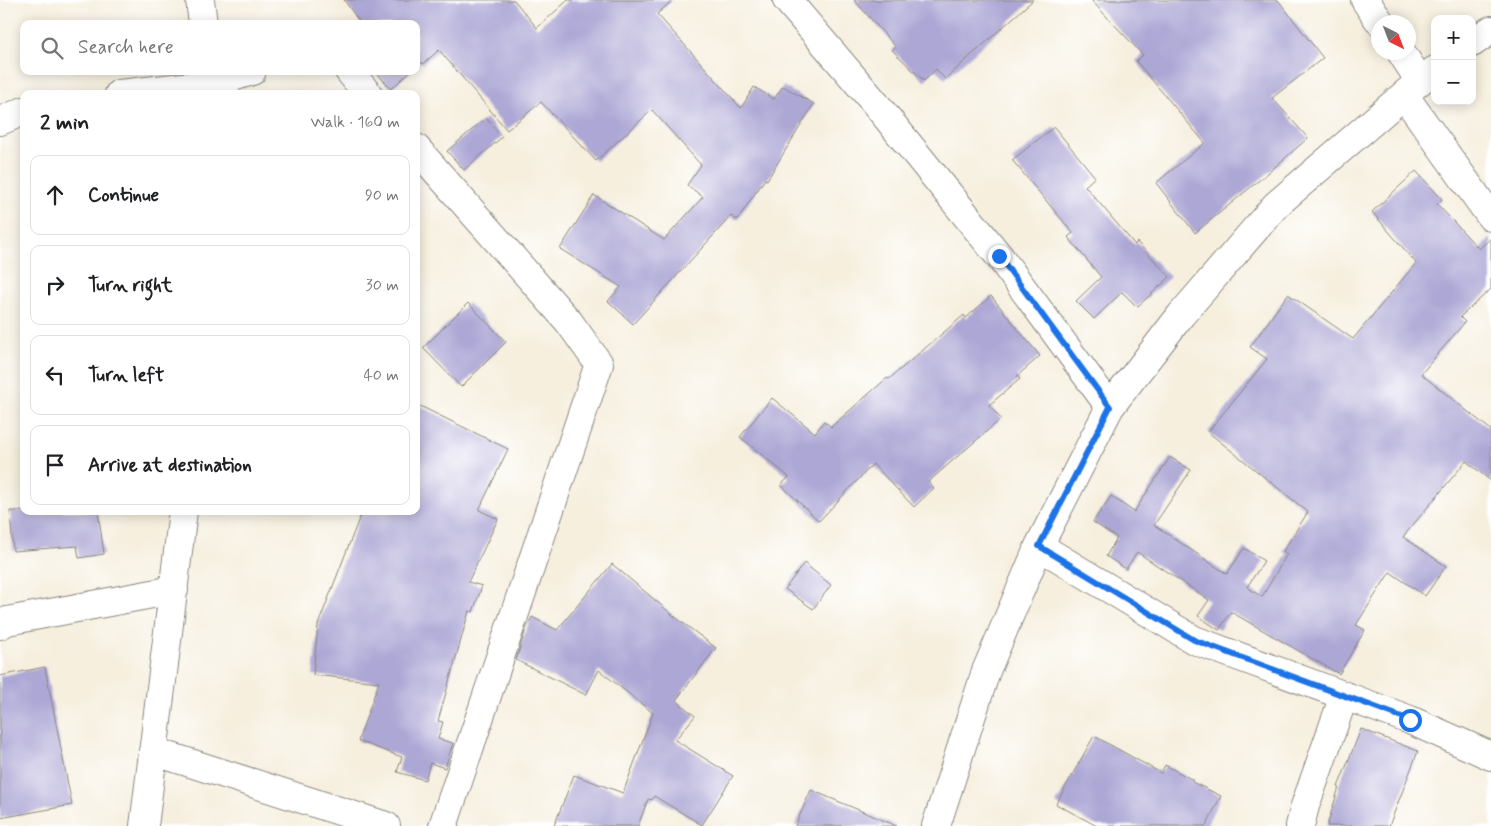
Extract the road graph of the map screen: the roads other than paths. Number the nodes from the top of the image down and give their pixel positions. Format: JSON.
{"nodes":[{"id":1,"x":200,"y":0,"type":"edge"},
{"id":2,"x":787,"y":0,"type":"edge"},
{"id":3,"x":1365,"y":0,"type":"edge"},
{"id":4,"x":1375,"y":15,"type":"edge"},
{"id":5,"x":202,"y":20,"type":"edge"},
{"id":6,"x":1491,"y":30,"type":"edge"},
{"id":7,"x":1476,"y":40,"type":"edge"},
{"id":8,"x":1406,"y":60,"type":"edge"},
{"id":9,"x":238,"y":75,"type":"edge"},
{"id":10,"x":351,"y":75,"type":"edge"},
{"id":11,"x":1420,"y":82,"type":"edge"},
{"id":12,"x":210,"y":83,"type":"edge"},
{"id":13,"x":152,"y":90,"type":"edge"},
{"id":14,"x":365,"y":90,"type":"edge"},
{"id":15,"x":20,"y":113,"type":"edge"},
{"id":16,"x":0,"y":121,"type":"edge"},
{"id":17,"x":420,"y":153,"type":"edge"},
{"id":18,"x":1491,"y":217,"type":"edge"},
{"id":19,"x":1110,"y":407,"type":"junction"},
{"id":20,"x":182,"y":515,"type":"edge"},
{"id":21,"x":1039,"y":546,"type":"junction"},
{"id":22,"x":174,"y":590,"type":"junction"},
{"id":23,"x":0,"y":625,"type":"edge"},
{"id":24,"x":1344,"y":696,"type":"junction"},
{"id":25,"x":153,"y":751,"type":"junction"},
{"id":26,"x":1491,"y":756,"type":"edge"},
{"id":27,"x":144,"y":826,"type":"edge"},
{"id":28,"x":386,"y":826,"type":"edge"},
{"id":29,"x":443,"y":826,"type":"edge"},
{"id":30,"x":936,"y":826,"type":"edge"},
{"id":31,"x":1300,"y":826,"type":"edge"}],
"edges":[{"from":1,"to":5,"type":"street"},
{"from":2,"to":19,"type":"street"},
{"from":3,"to":4,"type":"street"},
{"from":6,"to":7,"type":"street"},
{"from":8,"to":11,"type":"street"},
{"from":9,"to":12,"type":"street"},
{"from":10,"to":14,"type":"street"},
{"from":11,"to":18,"type":"street"},
{"from":11,"to":19,"type":"street"},
{"from":12,"to":13,"type":"street"},
{"from":15,"to":16,"type":"street"},
{"from":17,"to":29,"type":"street"},
{"from":19,"to":21,"type":"street"},
{"from":20,"to":22,"type":"street"},
{"from":21,"to":24,"type":"street"},
{"from":21,"to":30,"type":"street"},
{"from":22,"to":23,"type":"street"},
{"from":22,"to":25,"type":"street"},
{"from":24,"to":26,"type":"street"},
{"from":24,"to":31,"type":"street"},
{"from":25,"to":27,"type":"street"},
{"from":25,"to":28,"type":"street"}]}
